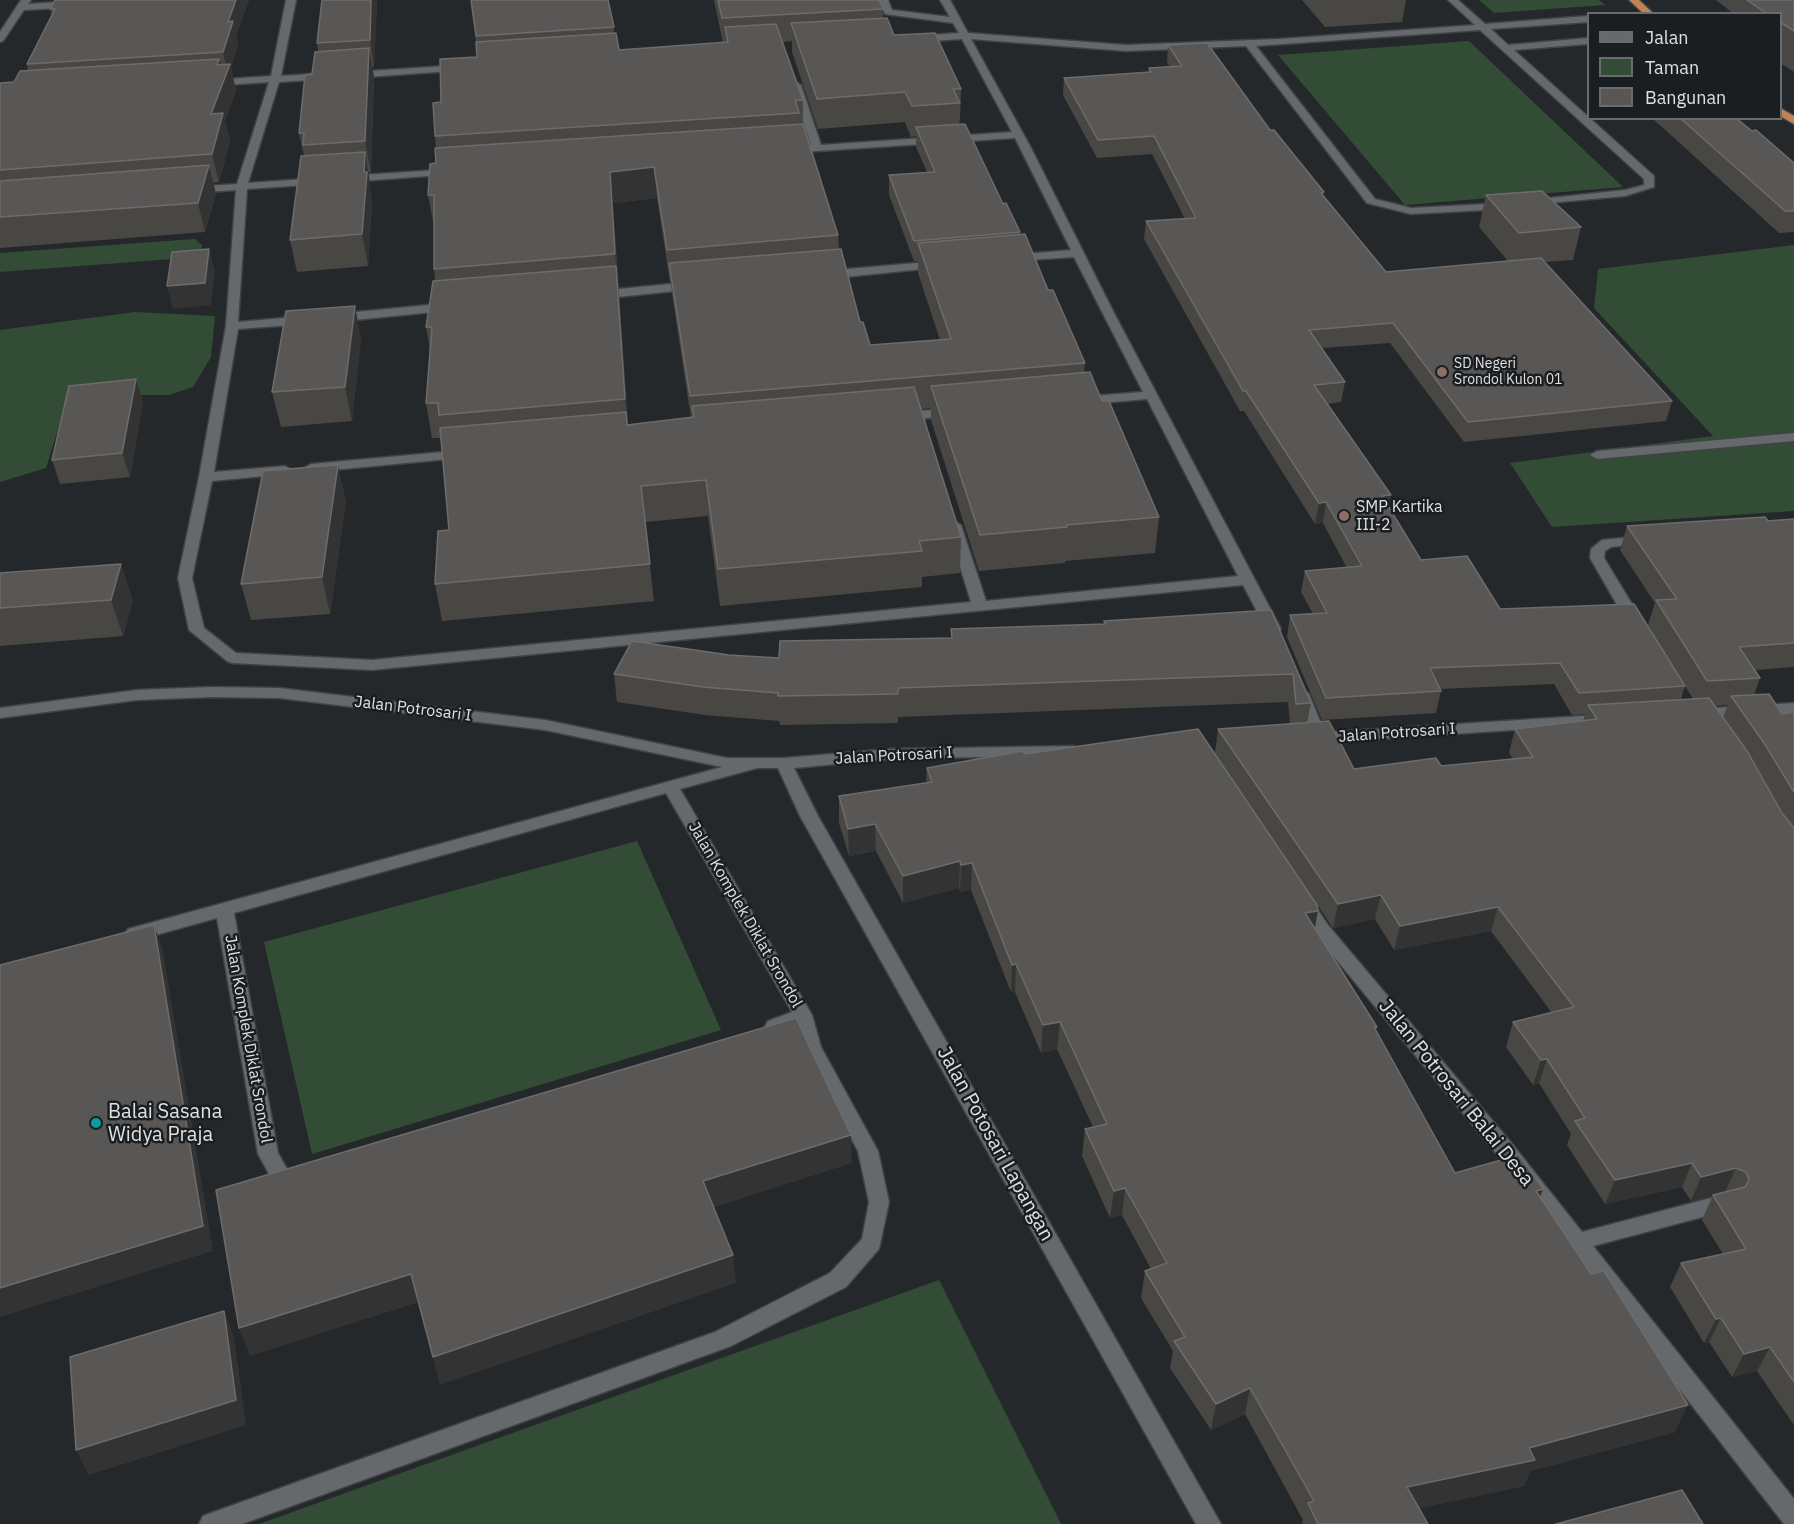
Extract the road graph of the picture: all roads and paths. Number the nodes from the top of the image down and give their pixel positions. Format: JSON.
{"nodes":[{"id":1,"x":291,"y":0,"type":"edge"},
{"id":2,"x":884,"y":0,"type":"edge"},
{"id":3,"x":945,"y":0,"type":"edge"},
{"id":4,"x":1453,"y":0,"type":"edge"},
{"id":5,"x":1634,"y":0,"type":"edge"},
{"id":6,"x":24,"y":3,"type":"edge"},
{"id":7,"x":90,"y":3,"type":"edge"},
{"id":8,"x":1648,"y":12,"type":"edge"},
{"id":9,"x":1587,"y":19,"type":"edge"},
{"id":10,"x":956,"y":21,"type":"junction"},
{"id":11,"x":1482,"y":27,"type":"junction"},
{"id":12,"x":964,"y":36,"type":"junction"},
{"id":13,"x":0,"y":39,"type":"edge"},
{"id":14,"x":908,"y":40,"type":"edge"},
{"id":15,"x":1587,"y":41,"type":"edge"},
{"id":16,"x":1249,"y":43,"type":"junction"},
{"id":17,"x":1506,"y":48,"type":"junction"},
{"id":18,"x":475,"y":67,"type":"edge"},
{"id":19,"x":791,"y":70,"type":"edge"},
{"id":20,"x":346,"y":75,"type":"edge"},
{"id":21,"x":334,"y":76,"type":"edge"},
{"id":22,"x":275,"y":80,"type":"junction"},
{"id":23,"x":203,"y":84,"type":"edge"},
{"id":24,"x":1782,"y":113,"type":"edge"},
{"id":25,"x":1794,"y":122,"type":"edge"},
{"id":26,"x":1018,"y":135,"type":"junction"},
{"id":27,"x":817,"y":148,"type":"junction"},
{"id":28,"x":782,"y":151,"type":"edge"},
{"id":29,"x":465,"y":171,"type":"edge"},
{"id":30,"x":242,"y":186,"type":"junction"},
{"id":31,"x":184,"y":190,"type":"edge"},
{"id":32,"x":1078,"y":252,"type":"junction"},
{"id":33,"x":1006,"y":259,"type":"edge"},
{"id":34,"x":947,"y":264,"type":"edge"},
{"id":35,"x":816,"y":275,"type":"edge"},
{"id":36,"x":708,"y":285,"type":"edge"},
{"id":37,"x":589,"y":295,"type":"edge"},
{"id":38,"x":458,"y":307,"type":"edge"},
{"id":39,"x":232,"y":327,"type":"junction"},
{"id":40,"x":1151,"y":395,"type":"junction"},
{"id":41,"x":1059,"y":403,"type":"edge"},
{"id":42,"x":966,"y":411,"type":"edge"},
{"id":43,"x":885,"y":418,"type":"edge"},
{"id":44,"x":1794,"y":437,"type":"edge"},
{"id":45,"x":480,"y":453,"type":"edge"},
{"id":46,"x":1597,"y":455,"type":"dead end"},
{"id":47,"x":206,"y":477,"type":"junction"},
{"id":48,"x":952,"y":516,"type":"edge"},
{"id":49,"x":1654,"y":539,"type":"edge"},
{"id":50,"x":1247,"y":580,"type":"junction"},
{"id":51,"x":980,"y":606,"type":"junction"},
{"id":52,"x":1642,"y":634,"type":"edge"},
{"id":53,"x":1278,"y":641,"type":"edge"},
{"id":54,"x":1296,"y":684,"type":"edge"},
{"id":55,"x":1794,"y":708,"type":"edge"},
{"id":56,"x":0,"y":713,"type":"edge"},
{"id":57,"x":1611,"y":720,"type":"edge"},
{"id":58,"x":1720,"y":733,"type":"edge"},
{"id":59,"x":1319,"y":738,"type":"junction"},
{"id":60,"x":1297,"y":739,"type":"edge"},
{"id":61,"x":1082,"y":750,"type":"edge"},
{"id":62,"x":755,"y":763,"type":"junction"},
{"id":63,"x":784,"y":763,"type":"junction"},
{"id":64,"x":670,"y":786,"type":"junction"},
{"id":65,"x":1296,"y":891,"type":"edge"},
{"id":66,"x":224,"y":909,"type":"junction"},
{"id":67,"x":112,"y":939,"type":"edge"},
{"id":68,"x":803,"y":1016,"type":"junction"},
{"id":69,"x":759,"y":1030,"type":"edge"},
{"id":70,"x":315,"y":1181,"type":"edge"},
{"id":71,"x":1726,"y":1203,"type":"edge"},
{"id":72,"x":1576,"y":1242,"type":"junction"},
{"id":73,"x":1794,"y":1518,"type":"edge"},
{"id":74,"x":211,"y":1524,"type":"edge"},
{"id":75,"x":1209,"y":1524,"type":"edge"}],
"edges":[{"from":1,"to":22,"type":"street"},
{"from":2,"to":10,"type":"street"},
{"from":3,"to":10,"type":"street"},
{"from":4,"to":11,"type":"street"},
{"from":5,"to":8,"type":"highway"},
{"from":6,"to":7,"type":"street"},
{"from":6,"to":13,"type":"street"},
{"from":9,"to":11,"type":"street"},
{"from":10,"to":12,"type":"street"},
{"from":11,"to":16,"type":"street"},
{"from":11,"to":17,"type":"street"},
{"from":12,"to":14,"type":"street"},
{"from":12,"to":16,"type":"street"},
{"from":12,"to":26,"type":"street"},
{"from":15,"to":17,"type":"street"},
{"from":16,"to":17,"type":"street"},
{"from":18,"to":20,"type":"street"},
{"from":19,"to":27,"type":"street"},
{"from":21,"to":22,"type":"street"},
{"from":22,"to":23,"type":"street"},
{"from":22,"to":30,"type":"street"},
{"from":24,"to":25,"type":"highway"},
{"from":26,"to":27,"type":"street"},
{"from":26,"to":32,"type":"street"},
{"from":27,"to":28,"type":"street"},
{"from":29,"to":30,"type":"street"},
{"from":30,"to":31,"type":"street"},
{"from":30,"to":39,"type":"street"},
{"from":32,"to":33,"type":"street"},
{"from":32,"to":40,"type":"street"},
{"from":34,"to":35,"type":"street"},
{"from":36,"to":37,"type":"street"},
{"from":38,"to":39,"type":"street"},
{"from":39,"to":47,"type":"street"},
{"from":40,"to":41,"type":"street"},
{"from":40,"to":50,"type":"street"},
{"from":42,"to":43,"type":"street"},
{"from":44,"to":46,"type":"street"},
{"from":45,"to":47,"type":"street"},
{"from":47,"to":51,"type":"street"},
{"from":48,"to":51,"type":"street"},
{"from":49,"to":52,"type":"street"},
{"from":50,"to":51,"type":"street"},
{"from":50,"to":53,"type":"street"},
{"from":54,"to":59,"type":"street"},
{"from":55,"to":58,"type":"street"},
{"from":56,"to":62,"type":"street","name":"Jalan Potrosari I"},
{"from":57,"to":59,"type":"street","name":"Jalan Potrosari I"},
{"from":59,"to":60,"type":"street","name":"Jalan Potrosari I"},
{"from":61,"to":63,"type":"street","name":"Jalan Potrosari I"},
{"from":62,"to":63,"type":"street","name":"Jalan Potrosari I"},
{"from":62,"to":64,"type":"street"},
{"from":63,"to":75,"type":"street","name":"Jalan Potosari Lapangan"},
{"from":64,"to":66,"type":"street"},
{"from":64,"to":68,"type":"street","name":"Jalan Komplek Diklat Srondol"},
{"from":65,"to":72,"type":"street","name":"Jalan Potrosari Balai Desa"},
{"from":66,"to":67,"type":"street"},
{"from":66,"to":70,"type":"street","name":"Jalan Komplek Diklat Srondol"},
{"from":68,"to":69,"type":"street","name":"Jalan Komplek Diklat Srondol"},
{"from":68,"to":74,"type":"street"},
{"from":71,"to":72,"type":"street"},
{"from":72,"to":73,"type":"street","name":"Jalan Potrosari Balai Desa"}]}
